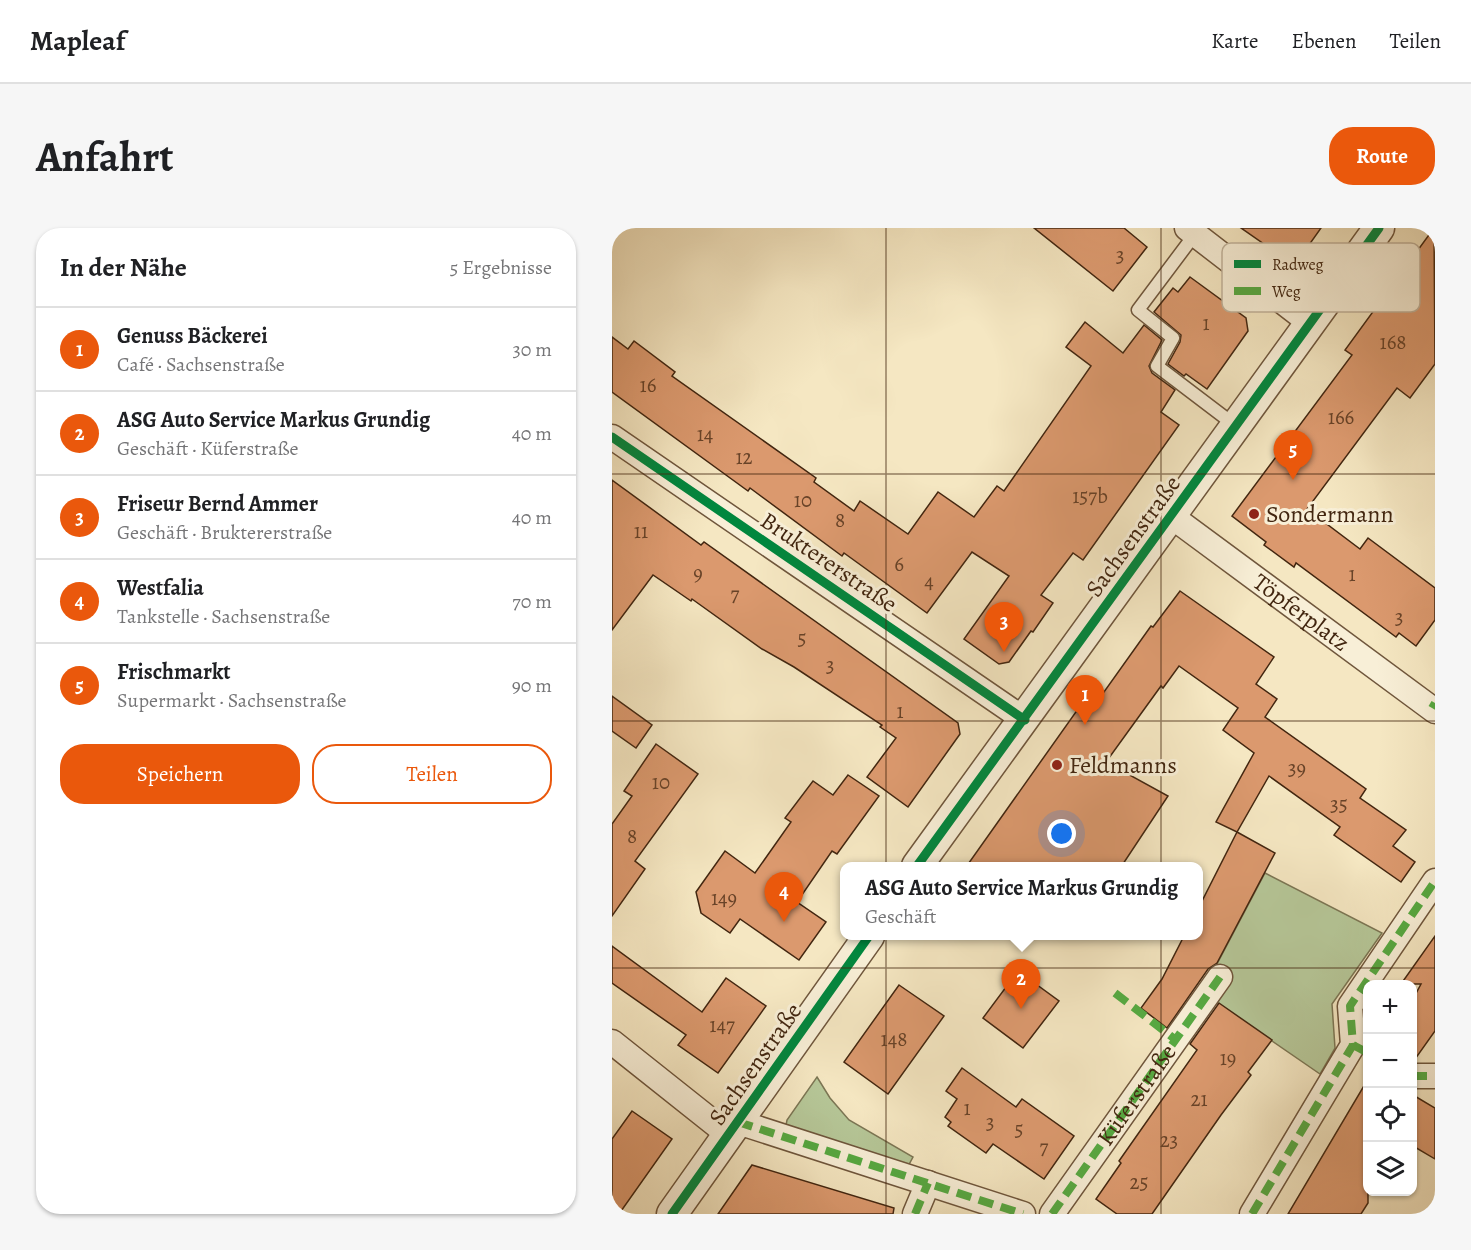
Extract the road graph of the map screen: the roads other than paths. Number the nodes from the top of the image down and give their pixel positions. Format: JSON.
{"nodes":[{"id":1,"x":1379,"y":228,"type":"edge"},
{"id":2,"x":1191,"y":231,"type":"edge"},
{"id":3,"x":1368,"y":243,"type":"edge"},
{"id":4,"x":1222,"y":255,"type":"edge"},
{"id":5,"x":1296,"y":312,"type":"edge"},
{"id":6,"x":1316,"y":312,"type":"edge"},
{"id":7,"x":1309,"y":322,"type":"junction"},
{"id":8,"x":1236,"y":426,"type":"junction"},
{"id":9,"x":612,"y":437,"type":"edge"},
{"id":10,"x":1171,"y":516,"type":"junction"},
{"id":11,"x":1434,"y":708,"type":"edge"},
{"id":12,"x":1025,"y":720,"type":"junction"},
{"id":13,"x":921,"y":862,"type":"edge"},
{"id":14,"x":1435,"y":880,"type":"edge"},
{"id":15,"x":865,"y":940,"type":"edge"},
{"id":16,"x":1220,"y":977,"type":"dead end"},
{"id":17,"x":612,"y":1042,"type":"edge"},
{"id":18,"x":1360,"y":1049,"type":"edge"},
{"id":19,"x":1417,"y":1076,"type":"edge"},
{"id":20,"x":1435,"y":1076,"type":"edge"},
{"id":21,"x":734,"y":1128,"type":"junction"},
{"id":22,"x":928,"y":1183,"type":"junction"},
{"id":23,"x":672,"y":1214,"type":"edge"},
{"id":24,"x":915,"y":1214,"type":"edge"},
{"id":25,"x":1023,"y":1214,"type":"edge"},
{"id":26,"x":1052,"y":1214,"type":"edge"},
{"id":27,"x":1252,"y":1214,"type":"edge"}],
"edges":[{"from":1,"to":3,"type":"street","name":"Sachsenstraße"},
{"from":2,"to":4,"type":"street"},
{"from":2,"to":8,"type":"lane"},
{"from":5,"to":7,"type":"street"},
{"from":6,"to":7,"type":"street","name":"Sachsenstraße"},
{"from":7,"to":8,"type":"street","name":"Sachsenstraße"},
{"from":8,"to":10,"type":"street","name":"Sachsenstraße"},
{"from":9,"to":12,"type":"street","name":"Bruktererstraße"},
{"from":10,"to":11,"type":"street","name":"Töpferplatz"},
{"from":10,"to":12,"type":"street","name":"Sachsenstraße"},
{"from":12,"to":13,"type":"street","name":"Sachsenstraße"},
{"from":14,"to":18,"type":"street"},
{"from":15,"to":21,"type":"street","name":"Sachsenstraße"},
{"from":16,"to":26,"type":"street","name":"Küferstraße"},
{"from":17,"to":21,"type":"street"},
{"from":18,"to":27,"type":"street"},
{"from":19,"to":20,"type":"street"},
{"from":21,"to":22,"type":"street"},
{"from":21,"to":23,"type":"street","name":"Sachsenstraße"},
{"from":22,"to":24,"type":"street"},
{"from":22,"to":25,"type":"street"}]}
